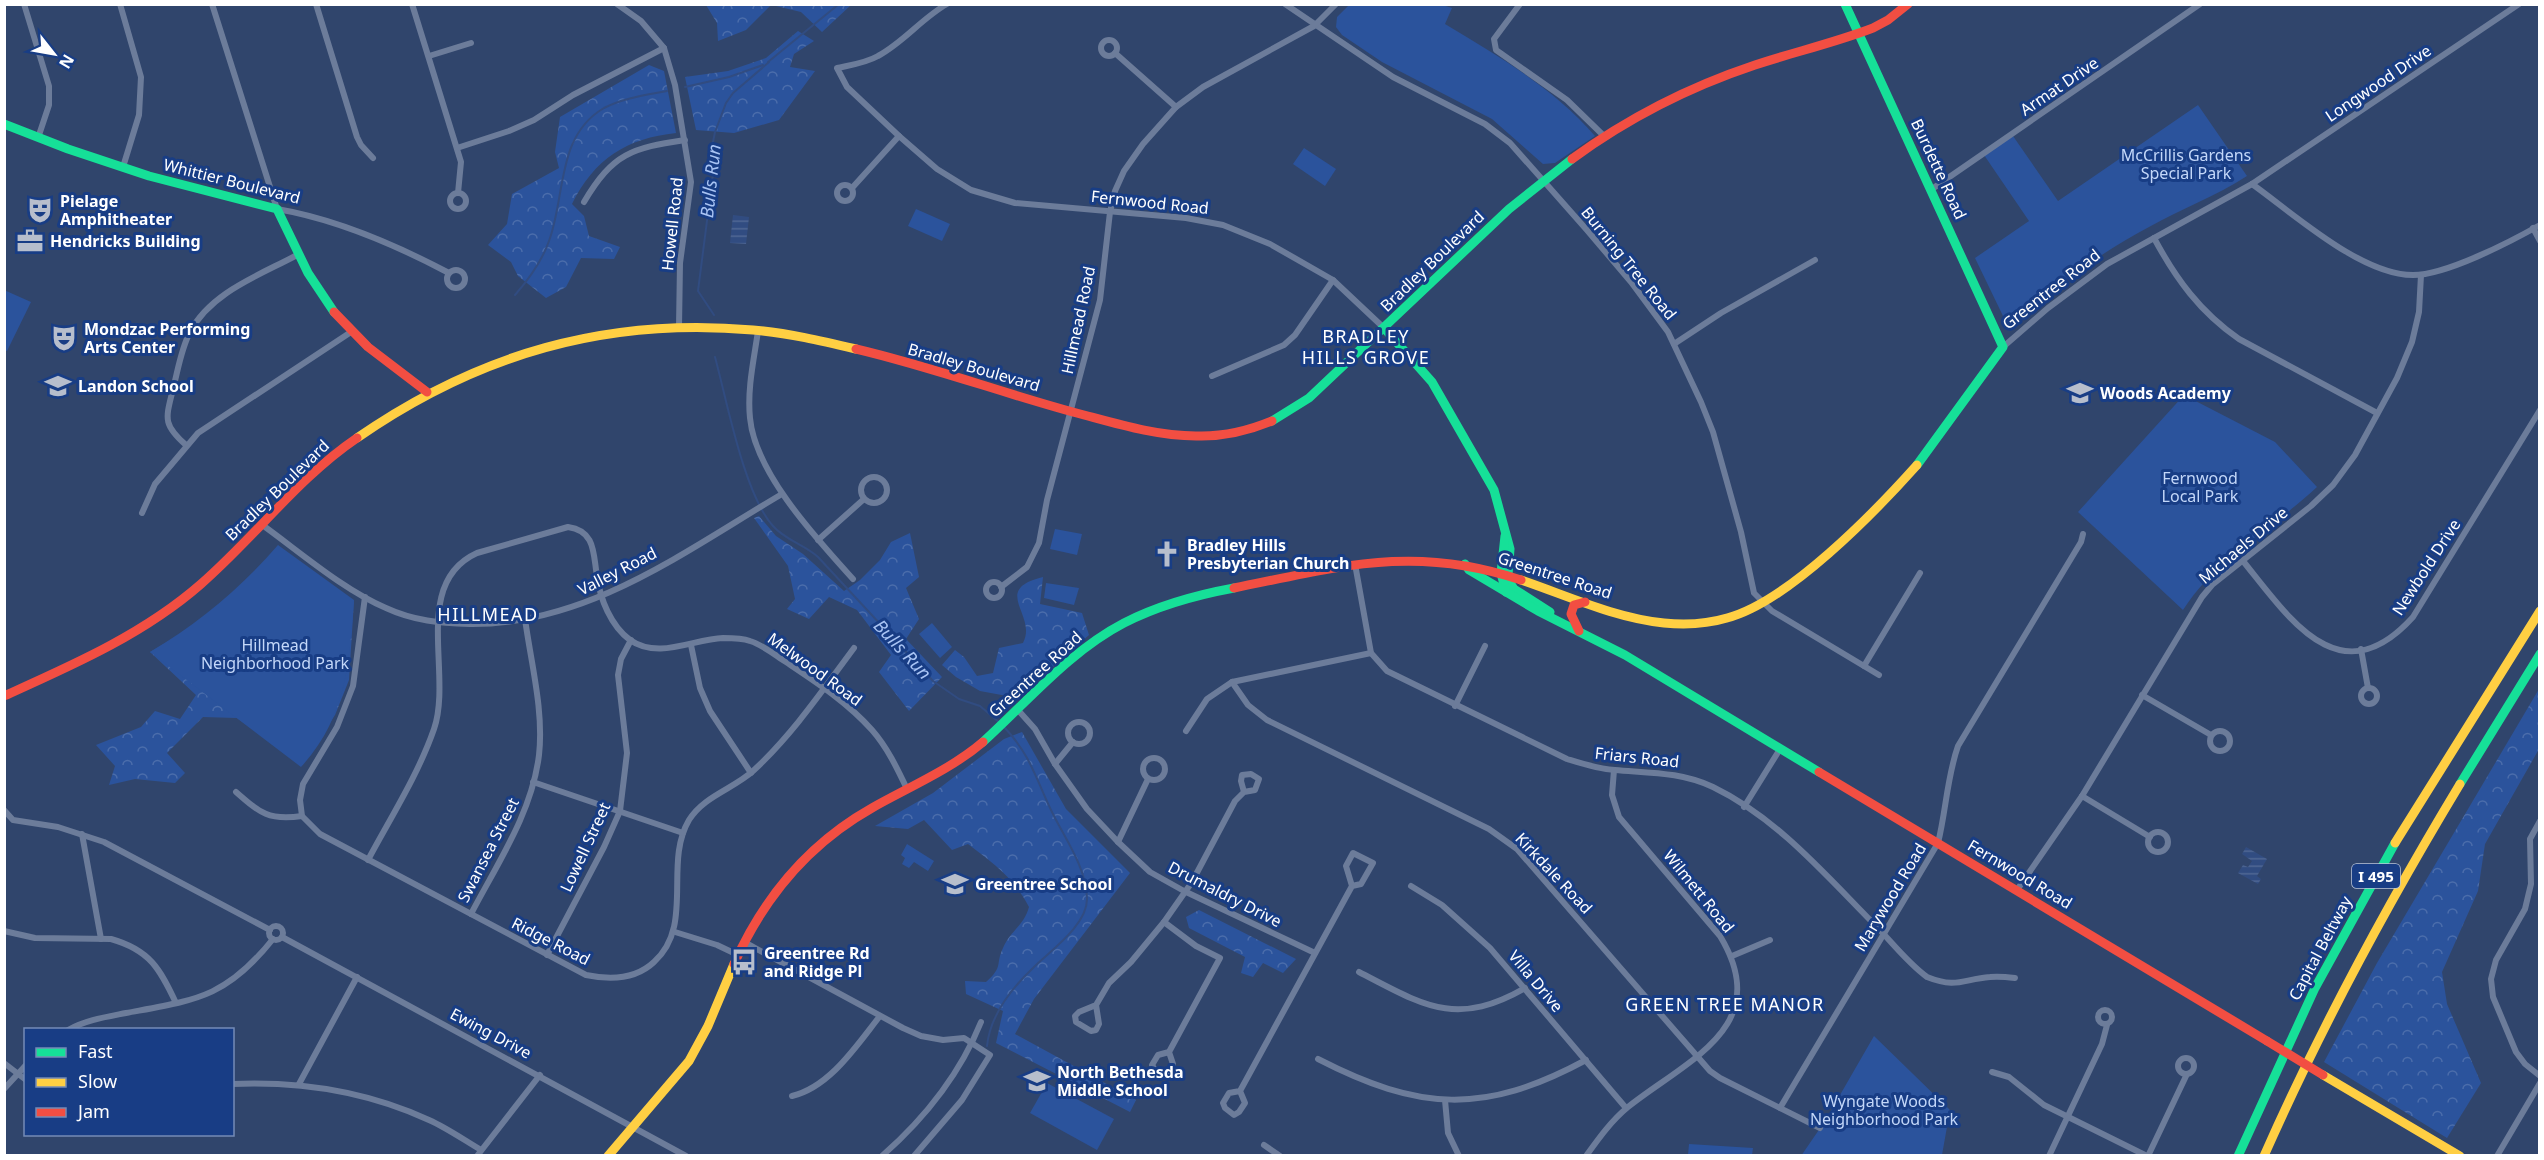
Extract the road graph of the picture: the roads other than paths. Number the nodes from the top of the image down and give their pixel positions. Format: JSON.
{"nodes":[{"id":1,"x":24,"y":4,"type":"edge"},
{"id":2,"x":120,"y":4,"type":"edge"},
{"id":3,"x":212,"y":4,"type":"edge"},
{"id":4,"x":316,"y":4,"type":"edge"},
{"id":5,"x":412,"y":4,"type":"edge"},
{"id":6,"x":617,"y":4,"type":"edge"},
{"id":7,"x":947,"y":4,"type":"edge"},
{"id":8,"x":1285,"y":4,"type":"edge"},
{"id":9,"x":1336,"y":4,"type":"edge"},
{"id":10,"x":1521,"y":4,"type":"edge"},
{"id":11,"x":1845,"y":4,"type":"edge"},
{"id":12,"x":1908,"y":4,"type":"edge"},
{"id":13,"x":2200,"y":4,"type":"edge"},
{"id":14,"x":2519,"y":4,"type":"edge"},
{"id":15,"x":1314,"y":26,"type":"junction"},
{"id":16,"x":1859,"y":34,"type":"junction"},
{"id":17,"x":471,"y":43,"type":"dead end"},
{"id":18,"x":664,"y":48,"type":"junction"},
{"id":19,"x":1115,"y":53,"type":"dead end"},
{"id":20,"x":429,"y":56,"type":"junction"},
{"id":21,"x":1176,"y":107,"type":"junction"},
{"id":22,"x":4,"y":124,"type":"edge"},
{"id":23,"x":898,"y":136,"type":"junction"},
{"id":24,"x":1604,"y":136,"type":"junction"},
{"id":25,"x":38,"y":138,"type":"junction"},
{"id":26,"x":685,"y":140,"type":"junction"},
{"id":27,"x":457,"y":148,"type":"junction"},
{"id":28,"x":373,"y":158,"type":"dead end"},
{"id":29,"x":123,"y":167,"type":"junction"},
{"id":30,"x":1542,"y":180,"type":"junction"},
{"id":31,"x":2252,"y":184,"type":"junction"},
{"id":32,"x":852,"y":188,"type":"dead end"},
{"id":33,"x":1932,"y":189,"type":"junction"},
{"id":34,"x":458,"y":193,"type":"dead end"},
{"id":35,"x":584,"y":202,"type":"dead end"},
{"id":36,"x":277,"y":208,"type":"junction"},
{"id":37,"x":1110,"y":212,"type":"junction"},
{"id":38,"x":2536,"y":226,"type":"edge"},
{"id":39,"x":2154,"y":238,"type":"junction"},
{"id":40,"x":2540,"y":242,"type":"edge"},
{"id":41,"x":297,"y":255,"type":"junction"},
{"id":42,"x":1815,"y":260,"type":"dead end"},
{"id":43,"x":449,"y":273,"type":"dead end"},
{"id":44,"x":2421,"y":275,"type":"junction"},
{"id":45,"x":1333,"y":280,"type":"junction"},
{"id":46,"x":679,"y":327,"type":"junction"},
{"id":47,"x":1384,"y":327,"type":"junction"},
{"id":48,"x":758,"y":331,"type":"junction"},
{"id":49,"x":351,"y":332,"type":"junction"},
{"id":50,"x":1674,"y":344,"type":"junction"},
{"id":51,"x":2003,"y":347,"type":"junction"},
{"id":52,"x":1212,"y":376,"type":"dead end"},
{"id":53,"x":427,"y":392,"type":"junction"},
{"id":54,"x":1071,"y":410,"type":"junction"},
{"id":55,"x":2540,"y":410,"type":"edge"},
{"id":56,"x":2377,"y":413,"type":"junction"},
{"id":57,"x":186,"y":445,"type":"junction"},
{"id":58,"x":782,"y":494,"type":"junction"},
{"id":59,"x":864,"y":499,"type":"junction"},
{"id":60,"x":142,"y":513,"type":"dead end"},
{"id":61,"x":261,"y":524,"type":"junction"},
{"id":62,"x":2083,"y":534,"type":"dead end"},
{"id":63,"x":819,"y":540,"type":"junction"},
{"id":64,"x":2243,"y":561,"type":"junction"},
{"id":65,"x":1355,"y":564,"type":"junction"},
{"id":66,"x":1465,"y":564,"type":"junction"},
{"id":67,"x":1920,"y":573,"type":"dead end"},
{"id":68,"x":1504,"y":574,"type":"junction"},
{"id":69,"x":853,"y":579,"type":"dead end"},
{"id":70,"x":1001,"y":587,"type":"dead end"},
{"id":71,"x":1506,"y":592,"type":"junction"},
{"id":72,"x":603,"y":596,"type":"junction"},
{"id":73,"x":365,"y":597,"type":"junction"},
{"id":74,"x":1587,"y":602,"type":"junction"},
{"id":75,"x":1763,"y":603,"type":"junction"},
{"id":76,"x":2540,"y":611,"type":"edge"},
{"id":77,"x":525,"y":619,"type":"junction"},
{"id":78,"x":1563,"y":622,"type":"junction"},
{"id":79,"x":436,"y":623,"type":"junction"},
{"id":80,"x":1579,"y":631,"type":"junction"},
{"id":81,"x":631,"y":640,"type":"junction"},
{"id":82,"x":691,"y":645,"type":"junction"},
{"id":83,"x":1485,"y":646,"type":"dead end"},
{"id":84,"x":854,"y":648,"type":"dead end"},
{"id":85,"x":2361,"y":649,"type":"junction"},
{"id":86,"x":1371,"y":652,"type":"junction"},
{"id":87,"x":2540,"y":654,"type":"edge"},
{"id":88,"x":1864,"y":666,"type":"junction"},
{"id":89,"x":1879,"y":675,"type":"dead end"},
{"id":90,"x":1232,"y":682,"type":"junction"},
{"id":91,"x":824,"y":688,"type":"junction"},
{"id":92,"x":2368,"y":688,"type":"dead end"},
{"id":93,"x":2142,"y":695,"type":"junction"},
{"id":94,"x":4,"y":696,"type":"edge"},
{"id":95,"x":1455,"y":706,"type":"junction"},
{"id":96,"x":1018,"y":710,"type":"junction"},
{"id":97,"x":1186,"y":731,"type":"dead end"},
{"id":98,"x":2211,"y":735,"type":"dead end"},
{"id":99,"x":1073,"y":742,"type":"dead end"},
{"id":100,"x":1780,"y":749,"type":"junction"},
{"id":101,"x":1055,"y":764,"type":"junction"},
{"id":102,"x":1614,"y":770,"type":"junction"},
{"id":103,"x":751,"y":773,"type":"junction"},
{"id":104,"x":1148,"y":779,"type":"dead end"},
{"id":105,"x":533,"y":782,"type":"junction"},
{"id":106,"x":907,"y":789,"type":"junction"},
{"id":107,"x":236,"y":792,"type":"dead end"},
{"id":108,"x":1244,"y":792,"type":"dead end"},
{"id":109,"x":2082,"y":796,"type":"junction"},
{"id":110,"x":1744,"y":807,"type":"junction"},
{"id":111,"x":4,"y":810,"type":"edge"},
{"id":112,"x":620,"y":811,"type":"junction"},
{"id":113,"x":303,"y":816,"type":"junction"},
{"id":114,"x":13,"y":820,"type":"junction"},
{"id":115,"x":4,"y":821,"type":"edge"},
{"id":116,"x":2540,"y":821,"type":"edge"},
{"id":117,"x":683,"y":833,"type":"junction"},
{"id":118,"x":82,"y":834,"type":"junction"},
{"id":119,"x":2150,"y":837,"type":"dead end"},
{"id":120,"x":1118,"y":842,"type":"junction"},
{"id":121,"x":1938,"y":843,"type":"junction"},
{"id":122,"x":368,"y":860,"type":"junction"},
{"id":123,"x":2531,"y":884,"type":"junction"},
{"id":124,"x":1352,"y":886,"type":"junction"},
{"id":125,"x":1411,"y":886,"type":"dead end"},
{"id":126,"x":2540,"y":887,"type":"edge"},
{"id":127,"x":2017,"y":890,"type":"junction"},
{"id":128,"x":1184,"y":891,"type":"junction"},
{"id":129,"x":471,"y":914,"type":"junction"},
{"id":130,"x":1164,"y":922,"type":"junction"},
{"id":131,"x":270,"y":930,"type":"junction"},
{"id":132,"x":4,"y":931,"type":"edge"},
{"id":133,"x":675,"y":932,"type":"junction"},
{"id":134,"x":1884,"y":935,"type":"junction"},
{"id":135,"x":282,"y":937,"type":"junction"},
{"id":136,"x":101,"y":939,"type":"junction"},
{"id":137,"x":273,"y":939,"type":"junction"},
{"id":138,"x":1770,"y":940,"type":"dead end"},
{"id":139,"x":744,"y":942,"type":"junction"},
{"id":140,"x":1315,"y":953,"type":"junction"},
{"id":141,"x":738,"y":954,"type":"junction"},
{"id":142,"x":547,"y":955,"type":"junction"},
{"id":143,"x":1732,"y":956,"type":"junction"},
{"id":144,"x":1359,"y":972,"type":"dead end"},
{"id":145,"x":357,"y":977,"type":"junction"},
{"id":146,"x":2015,"y":978,"type":"dead end"},
{"id":147,"x":1525,"y":988,"type":"junction"},
{"id":148,"x":176,"y":1004,"type":"junction"},
{"id":149,"x":1096,"y":1005,"type":"junction"},
{"id":150,"x":880,"y":1016,"type":"junction"},
{"id":151,"x":981,"y":1022,"type":"dead end"},
{"id":152,"x":2107,"y":1025,"type":"dead end"},
{"id":153,"x":71,"y":1028,"type":"edge"},
{"id":154,"x":972,"y":1043,"type":"junction"},
{"id":155,"x":1169,"y":1052,"type":"dead end"},
{"id":156,"x":1697,"y":1057,"type":"junction"},
{"id":157,"x":1317,"y":1059,"type":"dead end"},
{"id":158,"x":1586,"y":1060,"type":"junction"},
{"id":159,"x":4,"y":1063,"type":"edge"},
{"id":160,"x":24,"y":1067,"type":"edge"},
{"id":161,"x":1992,"y":1072,"type":"dead end"},
{"id":162,"x":18,"y":1074,"type":"junction"},
{"id":163,"x":2187,"y":1074,"type":"dead end"},
{"id":164,"x":540,"y":1075,"type":"junction"},
{"id":165,"x":2540,"y":1076,"type":"edge"},
{"id":166,"x":24,"y":1078,"type":"edge"},
{"id":167,"x":2540,"y":1083,"type":"edge"},
{"id":168,"x":234,"y":1084,"type":"edge"},
{"id":169,"x":299,"y":1084,"type":"junction"},
{"id":170,"x":4,"y":1089,"type":"edge"},
{"id":171,"x":1240,"y":1091,"type":"dead end"},
{"id":172,"x":792,"y":1096,"type":"dead end"},
{"id":173,"x":1445,"y":1100,"type":"junction"},
{"id":174,"x":1626,"y":1108,"type":"junction"},
{"id":175,"x":1780,"y":1108,"type":"junction"},
{"id":176,"x":2068,"y":1117,"type":"junction"},
{"id":177,"x":633,"y":1125,"type":"junction"},
{"id":178,"x":1820,"y":1128,"type":"dead end"},
{"id":179,"x":1264,"y":1145,"type":"dead end"},
{"id":180,"x":479,"y":1153,"type":"edge"},
{"id":181,"x":608,"y":1155,"type":"edge"},
{"id":182,"x":686,"y":1155,"type":"edge"},
{"id":183,"x":882,"y":1155,"type":"edge"},
{"id":184,"x":914,"y":1155,"type":"edge"},
{"id":185,"x":1280,"y":1155,"type":"edge"},
{"id":186,"x":1460,"y":1155,"type":"edge"},
{"id":187,"x":1586,"y":1155,"type":"edge"},
{"id":188,"x":2049,"y":1155,"type":"edge"},
{"id":189,"x":2148,"y":1155,"type":"edge"},
{"id":190,"x":2238,"y":1155,"type":"edge"},
{"id":191,"x":2264,"y":1155,"type":"edge"},
{"id":192,"x":2460,"y":1155,"type":"edge"},
{"id":193,"x":2497,"y":1155,"type":"edge"}],
"edges":[{"from":1,"to":25,"type":"street"},
{"from":2,"to":29,"type":"street"},
{"from":3,"to":36,"type":"street"},
{"from":4,"to":28,"type":"street"},
{"from":5,"to":20,"type":"street"},
{"from":6,"to":18,"type":"street","name":"Howell Road"},
{"from":7,"to":23,"type":"street","name":"Fernwood Road"},
{"from":8,"to":15,"type":"street","name":"Burning Tree Road"},
{"from":9,"to":15,"type":"street","name":"Hillmead Road"},
{"from":10,"to":24,"type":"street"},
{"from":11,"to":16,"type":"main road","name":"Burdette Road"},
{"from":12,"to":16,"type":"main road","name":"Bradley Boulevard"},
{"from":13,"to":33,"type":"street","name":"Armat Drive"},
{"from":14,"to":31,"type":"street","name":"Longwood Drive"},
{"from":15,"to":21,"type":"street","name":"Hillmead Road"},
{"from":15,"to":30,"type":"street","name":"Burning Tree Road"},
{"from":16,"to":24,"type":"main road","name":"Bradley Boulevard"},
{"from":16,"to":33,"type":"main road","name":"Burdette Road"},
{"from":17,"to":20,"type":"street"},
{"from":18,"to":26,"type":"street","name":"Howell Road"},
{"from":18,"to":27,"type":"street"},
{"from":19,"to":21,"type":"street"},
{"from":20,"to":27,"type":"street"},
{"from":21,"to":37,"type":"street","name":"Hillmead Road"},
{"from":22,"to":25,"type":"main road","name":"Whittier Boulevard"},
{"from":23,"to":32,"type":"street"},
{"from":23,"to":37,"type":"street","name":"Fernwood Road"},
{"from":24,"to":30,"type":"main road","name":"Bradley Boulevard"},
{"from":25,"to":29,"type":"main road","name":"Whittier Boulevard"},
{"from":26,"to":35,"type":"street"},
{"from":26,"to":46,"type":"street","name":"Howell Road"},
{"from":27,"to":34,"type":"street"},
{"from":29,"to":36,"type":"main road","name":"Whittier Boulevard"},
{"from":30,"to":47,"type":"main road","name":"Bradley Boulevard"},
{"from":30,"to":50,"type":"street","name":"Burning Tree Road"},
{"from":31,"to":39,"type":"street","name":"Greentree Road"},
{"from":31,"to":44,"type":"street"},
{"from":33,"to":51,"type":"main road","name":"Burdette Road"},
{"from":36,"to":41,"type":"main road"},
{"from":36,"to":43,"type":"street","name":"Whittier Boulevard"},
{"from":37,"to":45,"type":"street","name":"Fernwood Road"},
{"from":37,"to":54,"type":"street","name":"Hillmead Road"},
{"from":38,"to":40,"type":"street"},
{"from":38,"to":44,"type":"street"},
{"from":39,"to":51,"type":"street","name":"Greentree Road"},
{"from":39,"to":56,"type":"street"},
{"from":41,"to":49,"type":"main road"},
{"from":41,"to":57,"type":"street"},
{"from":42,"to":50,"type":"street"},
{"from":44,"to":56,"type":"street","name":"Michaels Drive"},
{"from":45,"to":47,"type":"street","name":"Fernwood Road"},
{"from":45,"to":52,"type":"street"},
{"from":46,"to":48,"type":"main road","name":"Bradley Boulevard"},
{"from":46,"to":53,"type":"main road","name":"Bradley Boulevard"},
{"from":47,"to":54,"type":"main road","name":"Bradley Boulevard"},
{"from":47,"to":68,"type":"main road","name":"Fernwood Road"},
{"from":48,"to":54,"type":"main road","name":"Bradley Boulevard"},
{"from":48,"to":58,"type":"street"},
{"from":49,"to":53,"type":"main road"},
{"from":49,"to":57,"type":"street"},
{"from":50,"to":75,"type":"street","name":"Burning Tree Road"},
{"from":51,"to":75,"type":"main road","name":"Greentree Road"},
{"from":53,"to":61,"type":"main road","name":"Bradley Boulevard"},
{"from":54,"to":70,"type":"street","name":"Hillmead Road"},
{"from":55,"to":85,"type":"street","name":"Newbold Drive"},
{"from":56,"to":64,"type":"street","name":"Michaels Drive"},
{"from":57,"to":60,"type":"street"},
{"from":58,"to":63,"type":"street"},
{"from":58,"to":72,"type":"street","name":"Valley Road"},
{"from":59,"to":59,"type":"street"},
{"from":59,"to":63,"type":"street"},
{"from":61,"to":73,"type":"street","name":"Valley Road"},
{"from":61,"to":94,"type":"main road","name":"Bradley Boulevard"},
{"from":62,"to":121,"type":"street","name":"Marywood Road"},
{"from":63,"to":69,"type":"street"},
{"from":64,"to":85,"type":"street","name":"Newbold Drive"},
{"from":64,"to":93,"type":"street","name":"Michaels Drive"},
{"from":65,"to":66,"type":"main road","name":"Greentree Road"},
{"from":65,"to":86,"type":"street"},
{"from":65,"to":96,"type":"main road","name":"Greentree Road"},
{"from":66,"to":68,"type":"main road","name":"Greentree Road"},
{"from":66,"to":71,"type":"main road"},
{"from":67,"to":88,"type":"street"},
{"from":68,"to":71,"type":"main road","name":"Fernwood Road"},
{"from":68,"to":74,"type":"main road","name":"Greentree Road"},
{"from":68,"to":78,"type":"main road","name":"Fernwood Road"},
{"from":71,"to":78,"type":"main road","name":"Fernwood Road"},
{"from":72,"to":77,"type":"street","name":"Valley Road"},
{"from":72,"to":79,"type":"street"},
{"from":72,"to":81,"type":"street"},
{"from":73,"to":79,"type":"street","name":"Valley Road"},
{"from":73,"to":113,"type":"street"},
{"from":74,"to":75,"type":"main road","name":"Greentree Road"},
{"from":74,"to":80,"type":"main road"},
{"from":75,"to":88,"type":"street"},
{"from":76,"to":190,"type":"main road","name":"Capital Beltway","number":"I 495"},
{"from":77,"to":79,"type":"street","name":"Valley Road"},
{"from":77,"to":105,"type":"street","name":"Swansea Street"},
{"from":78,"to":80,"type":"main road","name":"Fernwood Road"},
{"from":79,"to":122,"type":"street"},
{"from":80,"to":100,"type":"main road","name":"Fernwood Road"},
{"from":81,"to":82,"type":"street","name":"Melwood Road"},
{"from":81,"to":112,"type":"street","name":"Lowell Street"},
{"from":82,"to":91,"type":"street","name":"Melwood Road"},
{"from":82,"to":103,"type":"street"},
{"from":83,"to":95,"type":"street"},
{"from":84,"to":91,"type":"street"},
{"from":85,"to":92,"type":"street"},
{"from":86,"to":90,"type":"street"},
{"from":86,"to":95,"type":"street","name":"Friars Road"},
{"from":87,"to":191,"type":"main road","number":"I 495"},
{"from":88,"to":89,"type":"street"},
{"from":90,"to":97,"type":"street"},
{"from":90,"to":156,"type":"street","name":"Kirkdale Road"},
{"from":91,"to":103,"type":"street"},
{"from":91,"to":106,"type":"street","name":"Melwood Road"},
{"from":93,"to":98,"type":"street"},
{"from":93,"to":109,"type":"street","name":"Michaels Drive"},
{"from":95,"to":102,"type":"street","name":"Friars Road"},
{"from":96,"to":101,"type":"street","name":"Drumaldry Drive"},
{"from":96,"to":106,"type":"main road","name":"Greentree Road"},
{"from":99,"to":101,"type":"street"},
{"from":100,"to":110,"type":"street"},
{"from":100,"to":121,"type":"main road","name":"Fernwood Road"},
{"from":101,"to":120,"type":"street","name":"Drumaldry Drive"},
{"from":102,"to":110,"type":"street","name":"Friars Road"},
{"from":102,"to":143,"type":"street","name":"Wilmett Road"},
{"from":103,"to":117,"type":"street"},
{"from":104,"to":120,"type":"street"},
{"from":105,"to":112,"type":"street"},
{"from":105,"to":129,"type":"street","name":"Swansea Street"},
{"from":106,"to":139,"type":"main road","name":"Greentree Road"},
{"from":107,"to":113,"type":"street"},
{"from":108,"to":128,"type":"street"},
{"from":109,"to":119,"type":"street"},
{"from":109,"to":127,"type":"street","name":"Michaels Drive"},
{"from":110,"to":134,"type":"street","name":"Friars Road"},
{"from":111,"to":114,"type":"street"},
{"from":112,"to":117,"type":"street"},
{"from":112,"to":142,"type":"street","name":"Lowell Street"},
{"from":113,"to":122,"type":"street","name":"Ridge Road"},
{"from":114,"to":115,"type":"street"},
{"from":114,"to":118,"type":"street"},
{"from":116,"to":123,"type":"street"},
{"from":117,"to":133,"type":"street"},
{"from":118,"to":131,"type":"street"},
{"from":118,"to":136,"type":"street"},
{"from":120,"to":128,"type":"street","name":"Drumaldry Drive"},
{"from":121,"to":127,"type":"main road","name":"Fernwood Road"},
{"from":121,"to":134,"type":"street","name":"Marywood Road"},
{"from":122,"to":129,"type":"street","name":"Ridge Road"},
{"from":123,"to":126,"type":"street"},
{"from":123,"to":165,"type":"street"},
{"from":124,"to":124,"type":"street"},
{"from":124,"to":140,"type":"street"},
{"from":125,"to":147,"type":"street","name":"Villa Drive"},
{"from":127,"to":192,"type":"main road","name":"Fernwood Road","bridge":true},
{"from":128,"to":130,"type":"street"},
{"from":128,"to":140,"type":"street","name":"Drumaldry Drive"},
{"from":129,"to":142,"type":"street","name":"Ridge Road"},
{"from":130,"to":149,"type":"street"},
{"from":130,"to":155,"type":"street"},
{"from":131,"to":135,"type":"street"},
{"from":131,"to":137,"type":"street"},
{"from":132,"to":136,"type":"street"},
{"from":133,"to":141,"type":"street"},
{"from":133,"to":142,"type":"street","name":"Ridge Road"},
{"from":134,"to":146,"type":"street","name":"Friars Road"},
{"from":134,"to":175,"type":"street","name":"Marywood Road"},
{"from":135,"to":137,"type":"street"},
{"from":135,"to":145,"type":"street","name":"Ewing Drive"},
{"from":136,"to":148,"type":"street"},
{"from":137,"to":148,"type":"street"},
{"from":138,"to":143,"type":"street"},
{"from":139,"to":141,"type":"main road","name":"Greentree Road"},
{"from":139,"to":150,"type":"street"},
{"from":140,"to":171,"type":"street"},
{"from":141,"to":177,"type":"main road","name":"Greentree Road"},
{"from":143,"to":156,"type":"street","name":"Wilmett Road"},
{"from":144,"to":147,"type":"street"},
{"from":145,"to":164,"type":"street","name":"Ewing Drive"},
{"from":145,"to":169,"type":"street"},
{"from":147,"to":158,"type":"street","name":"Villa Drive"},
{"from":148,"to":153,"type":"street"},
{"from":149,"to":149,"type":"street"},
{"from":150,"to":154,"type":"street"},
{"from":150,"to":172,"type":"street"},
{"from":151,"to":154,"type":"street"},
{"from":152,"to":176,"type":"street"},
{"from":154,"to":183,"type":"street"},
{"from":154,"to":184,"type":"street"},
{"from":156,"to":174,"type":"street","name":"Wilmett Road"},
{"from":156,"to":175,"type":"street","name":"Kirkdale Road"},
{"from":157,"to":173,"type":"street"},
{"from":158,"to":173,"type":"street"},
{"from":158,"to":174,"type":"street","name":"Villa Drive"},
{"from":159,"to":162,"type":"street"},
{"from":160,"to":162,"type":"street"},
{"from":161,"to":176,"type":"street"},
{"from":162,"to":166,"type":"street"},
{"from":162,"to":170,"type":"street"},
{"from":163,"to":189,"type":"street"},
{"from":164,"to":177,"type":"street","name":"Ewing Drive"},
{"from":164,"to":180,"type":"street"},
{"from":167,"to":193,"type":"street"},
{"from":168,"to":169,"type":"street"},
{"from":169,"to":180,"type":"street"},
{"from":173,"to":186,"type":"street"},
{"from":174,"to":187,"type":"street","name":"Wilmett Road"},
{"from":175,"to":178,"type":"street","name":"Kirkdale Road"},
{"from":176,"to":188,"type":"street"},
{"from":176,"to":189,"type":"street"},
{"from":177,"to":181,"type":"main road","name":"Greentree Road"},
{"from":177,"to":182,"type":"street","name":"Ewing Drive"},
{"from":179,"to":185,"type":"street"}]}
